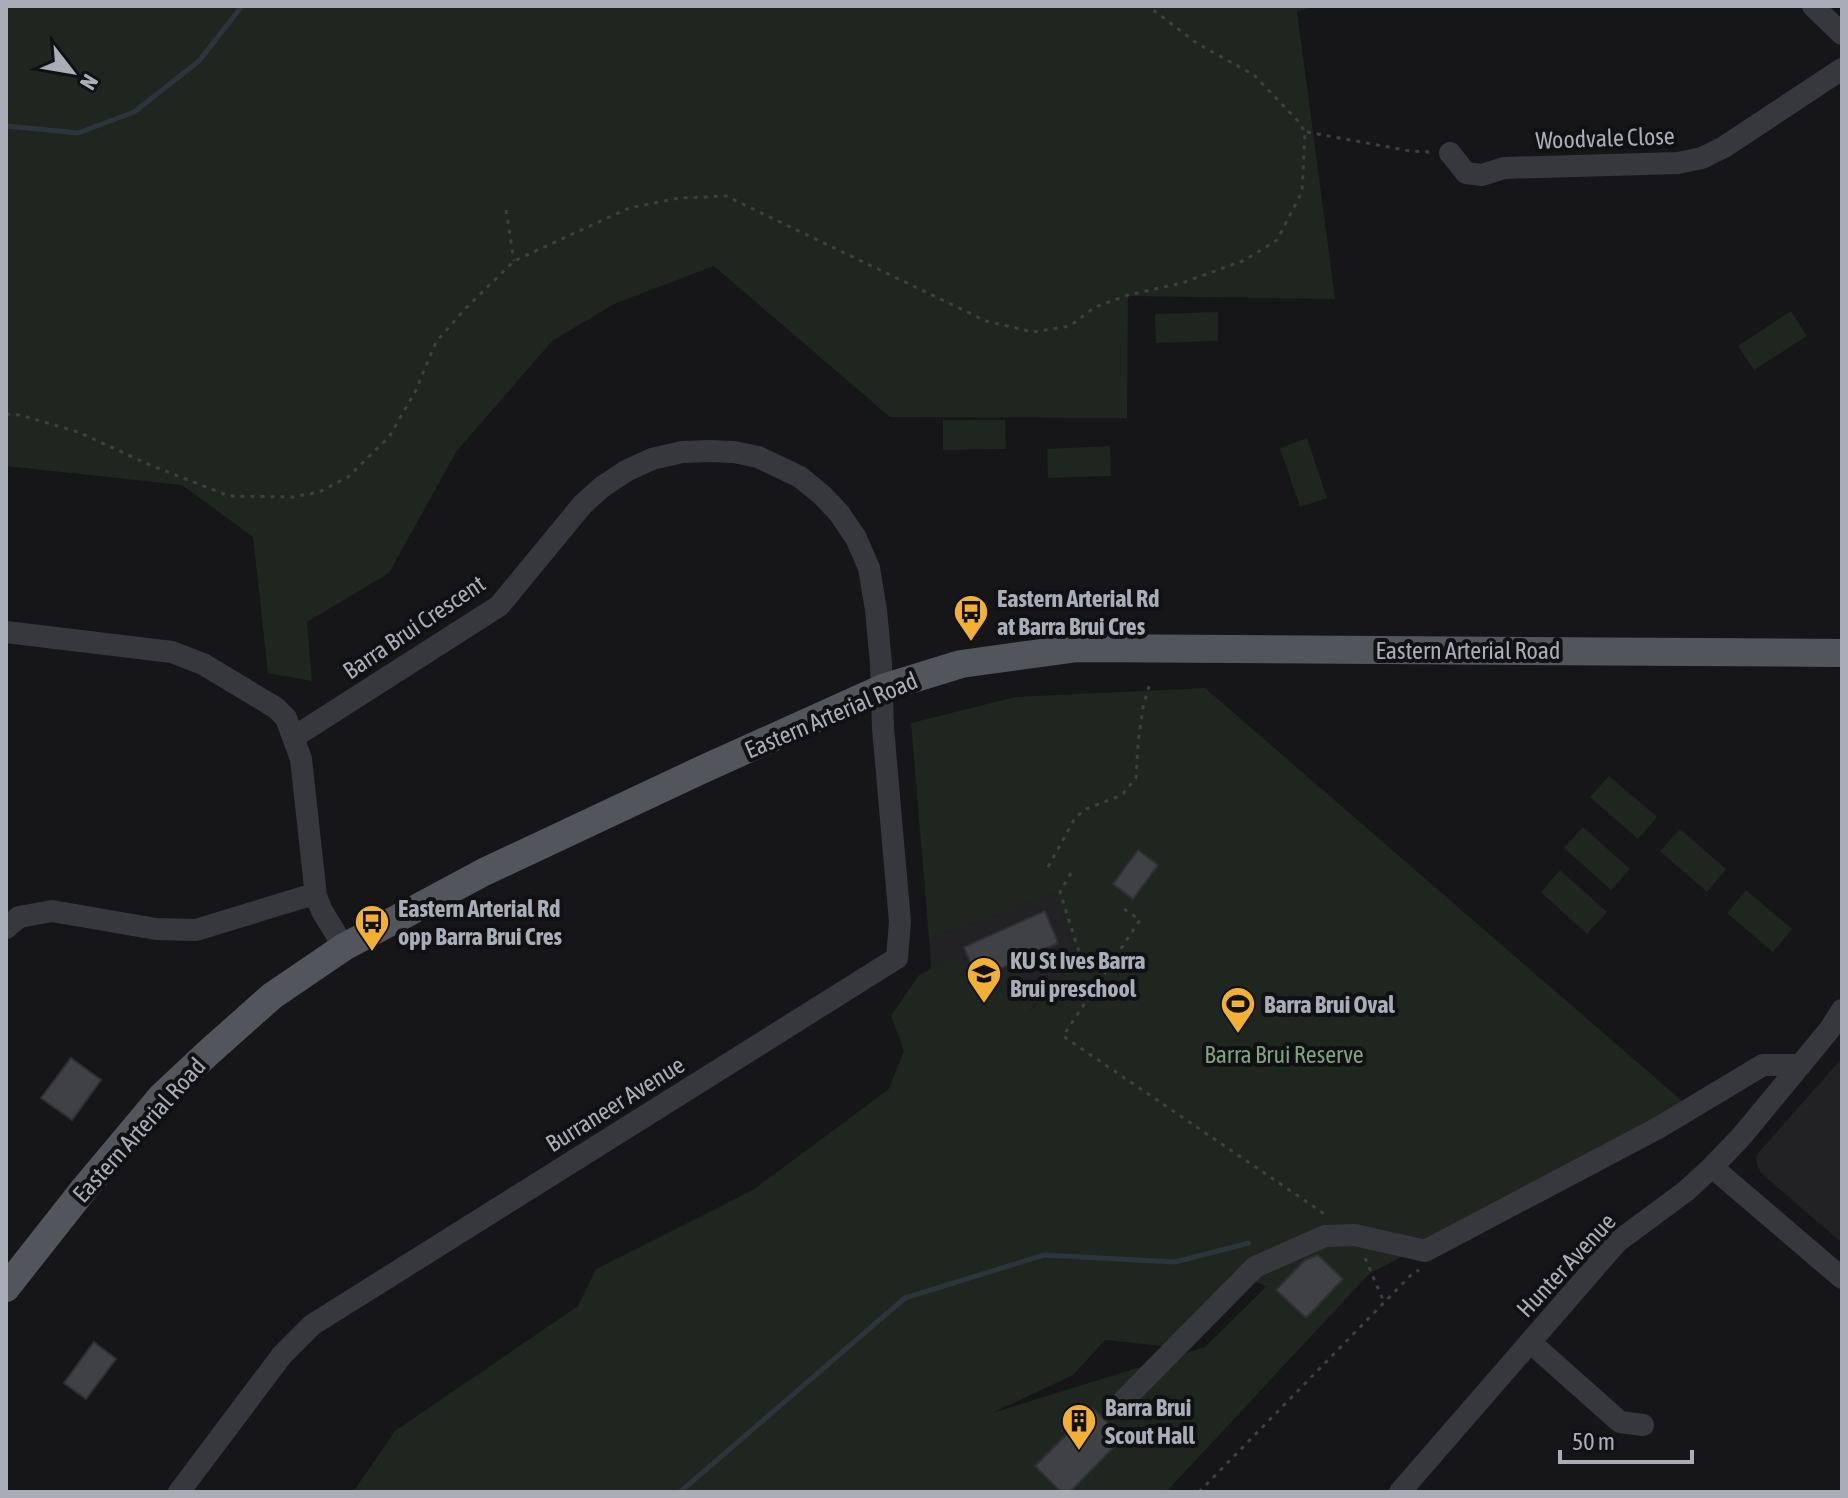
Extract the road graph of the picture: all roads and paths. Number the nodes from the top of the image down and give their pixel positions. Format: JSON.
{"nodes":[{"id":1,"x":1148,"y":6,"type":"edge"},
{"id":2,"x":1813,"y":6,"type":"edge"},
{"id":3,"x":1842,"y":34,"type":"edge"},
{"id":4,"x":1842,"y":69,"type":"edge"},
{"id":5,"x":1305,"y":132,"type":"junction"},
{"id":6,"x":1450,"y":153,"type":"joint"},
{"id":7,"x":506,"y":210,"type":"dead end"},
{"id":8,"x":514,"y":261,"type":"junction"},
{"id":9,"x":6,"y":414,"type":"edge"},
{"id":10,"x":6,"y":632,"type":"edge"},
{"id":11,"x":1842,"y":653,"type":"edge"},
{"id":12,"x":1150,"y":683,"type":"dead end"},
{"id":13,"x":883,"y":688,"type":"junction"},
{"id":14,"x":294,"y":737,"type":"junction"},
{"id":15,"x":1048,"y":867,"type":"dead end"},
{"id":16,"x":1071,"y":873,"type":"dead end"},
{"id":17,"x":316,"y":896,"type":"junction"},
{"id":18,"x":1124,"y":909,"type":"dead end"},
{"id":19,"x":6,"y":928,"type":"edge"},
{"id":20,"x":344,"y":947,"type":"junction"},
{"id":21,"x":1105,"y":973,"type":"junction"},
{"id":22,"x":1842,"y":1010,"type":"edge"},
{"id":23,"x":1801,"y":1065,"type":"junction"},
{"id":24,"x":1712,"y":1167,"type":"junction"},
{"id":25,"x":1355,"y":1235,"type":"junction"},
{"id":26,"x":1426,"y":1267,"type":"dead end"},
{"id":27,"x":1842,"y":1278,"type":"edge"},
{"id":28,"x":6,"y":1288,"type":"edge"},
{"id":29,"x":1384,"y":1302,"type":"junction"},
{"id":30,"x":1530,"y":1342,"type":"junction"},
{"id":31,"x":1124,"y":1400,"type":"dead end"},
{"id":32,"x":1643,"y":1425,"type":"dead end"},
{"id":33,"x":179,"y":1492,"type":"edge"},
{"id":34,"x":1199,"y":1492,"type":"edge"},
{"id":35,"x":1400,"y":1492,"type":"edge"}],
"edges":[{"from":1,"to":5,"type":"path"},
{"from":2,"to":3,"type":"street"},
{"from":4,"to":6,"type":"street","name":"Woodvale Close"},
{"from":5,"to":6,"type":"path"},
{"from":5,"to":8,"type":"path"},
{"from":7,"to":8,"type":"path"},
{"from":8,"to":9,"type":"path"},
{"from":10,"to":14,"type":"street"},
{"from":11,"to":13,"type":"main road","name":"Eastern Arterial Road"},
{"from":12,"to":15,"type":"path"},
{"from":13,"to":14,"type":"street","name":"Barra Brui Crescent"},
{"from":13,"to":20,"type":"main road","name":"Eastern Arterial Road"},
{"from":13,"to":33,"type":"street","name":"Burraneer Avenue"},
{"from":14,"to":17,"type":"street"},
{"from":16,"to":21,"type":"path"},
{"from":17,"to":19,"type":"street"},
{"from":17,"to":20,"type":"street"},
{"from":18,"to":21,"type":"path"},
{"from":20,"to":28,"type":"main road","name":"Eastern Arterial Road"},
{"from":21,"to":25,"type":"path"},
{"from":22,"to":23,"type":"street","name":"Hunter Avenue"},
{"from":23,"to":24,"type":"street","name":"Hunter Avenue"},
{"from":23,"to":25,"type":"street"},
{"from":24,"to":27,"type":"street"},
{"from":24,"to":30,"type":"street","name":"Hunter Avenue"},
{"from":25,"to":29,"type":"path"},
{"from":25,"to":31,"type":"street"},
{"from":26,"to":29,"type":"path"},
{"from":29,"to":34,"type":"path"},
{"from":30,"to":32,"type":"street"},
{"from":30,"to":35,"type":"street","name":"Hunter Avenue"}]}
